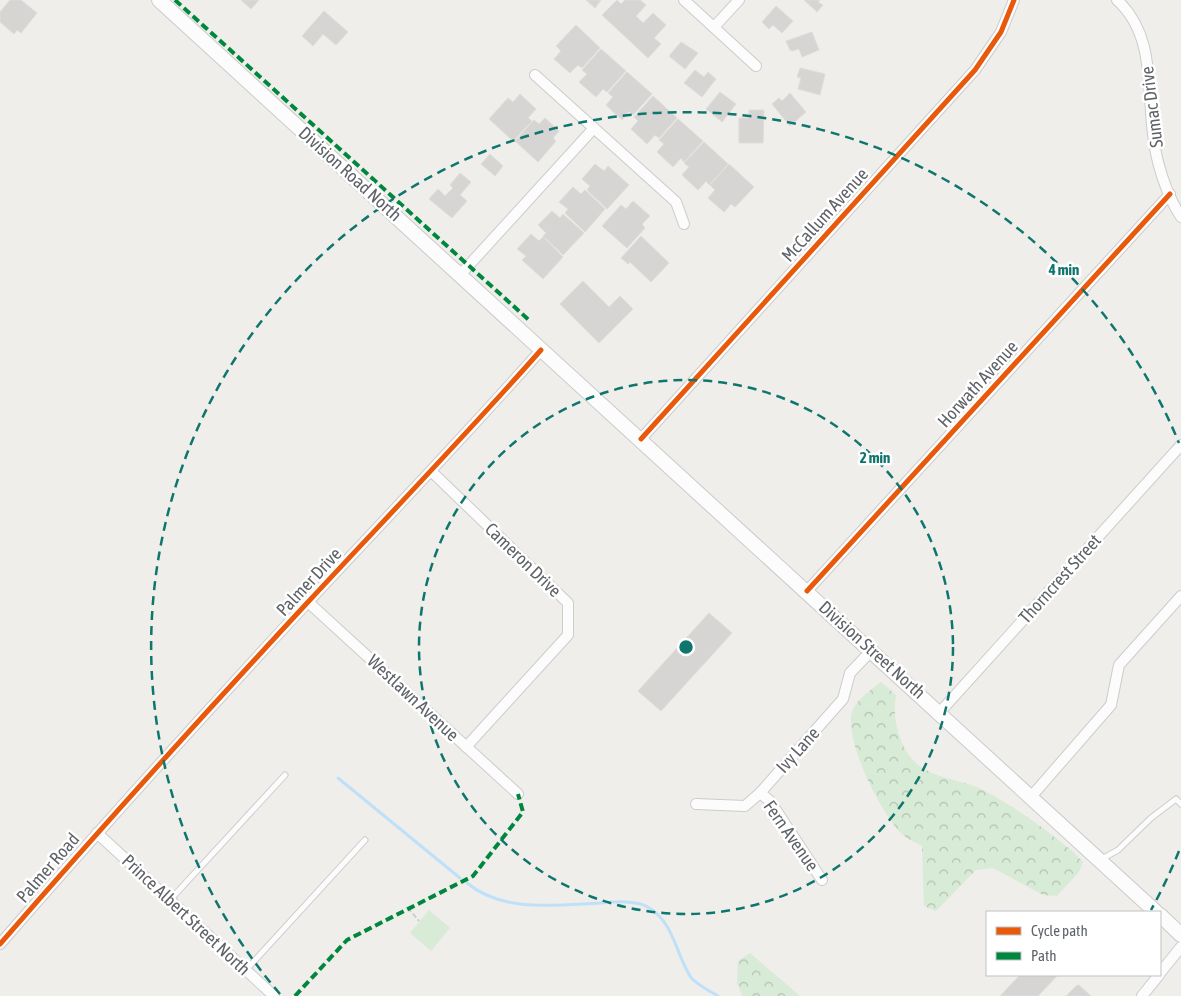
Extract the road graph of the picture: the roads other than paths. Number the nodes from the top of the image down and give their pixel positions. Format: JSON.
{"nodes":[{"id":1,"x":684,"y":0,"type":"edge"},
{"id":2,"x":739,"y":0,"type":"edge"},
{"id":3,"x":1014,"y":0,"type":"edge"},
{"id":4,"x":1117,"y":0,"type":"edge"},
{"id":5,"x":162,"y":1,"type":"edge"},
{"id":6,"x":714,"y":27,"type":"junction"},
{"id":7,"x":756,"y":66,"type":"dead end"},
{"id":8,"x":535,"y":75,"type":"dead end"},
{"id":9,"x":594,"y":128,"type":"junction"},
{"id":10,"x":1170,"y":194,"type":"junction"},
{"id":11,"x":1181,"y":217,"type":"edge"},
{"id":12,"x":684,"y":224,"type":"dead end"},
{"id":13,"x":460,"y":275,"type":"junction"},
{"id":14,"x":541,"y":350,"type":"junction"},
{"id":15,"x":640,"y":439,"type":"junction"},
{"id":16,"x":1181,"y":445,"type":"edge"},
{"id":17,"x":432,"y":472,"type":"junction"},
{"id":18,"x":807,"y":591,"type":"junction"},
{"id":19,"x":1181,"y":596,"type":"edge"},
{"id":20,"x":308,"y":602,"type":"junction"},
{"id":21,"x":872,"y":650,"type":"junction"},
{"id":22,"x":940,"y":712,"type":"junction"},
{"id":23,"x":466,"y":747,"type":"junction"},
{"id":24,"x":285,"y":775,"type":"dead end"},
{"id":25,"x":760,"y":793,"type":"junction"},
{"id":26,"x":518,"y":794,"type":"dead end"},
{"id":27,"x":1030,"y":798,"type":"junction"},
{"id":28,"x":696,"y":804,"type":"dead end"},
{"id":29,"x":1181,"y":804,"type":"edge"},
{"id":30,"x":97,"y":833,"type":"junction"},
{"id":31,"x":365,"y":840,"type":"dead end"},
{"id":32,"x":1100,"y":861,"type":"junction"},
{"id":33,"x":822,"y":880,"type":"dead end"},
{"id":34,"x":170,"y":900,"type":"junction"},
{"id":35,"x":1155,"y":911,"type":"edge"},
{"id":36,"x":1161,"y":917,"type":"edge"},
{"id":37,"x":1179,"y":929,"type":"edge"},
{"id":38,"x":0,"y":944,"type":"edge"},
{"id":39,"x":1181,"y":947,"type":"edge"},
{"id":40,"x":246,"y":970,"type":"junction"},
{"id":41,"x":1161,"y":972,"type":"edge"},
{"id":42,"x":1157,"y":976,"type":"edge"},
{"id":43,"x":274,"y":996,"type":"edge"},
{"id":44,"x":1142,"y":996,"type":"edge"}],
"edges":[{"from":1,"to":6,"type":"street"},
{"from":2,"to":6,"type":"street"},
{"from":3,"to":15,"type":"street","name":"McCallum Avenue"},
{"from":4,"to":10,"type":"street","name":"Sumac Drive"},
{"from":5,"to":13,"type":"main road","name":"Division Road North"},
{"from":6,"to":7,"type":"street"},
{"from":8,"to":9,"type":"street"},
{"from":9,"to":12,"type":"street"},
{"from":9,"to":13,"type":"street"},
{"from":10,"to":11,"type":"street","name":"Sumac Drive"},
{"from":10,"to":18,"type":"street","name":"Horwath Avenue"},
{"from":13,"to":14,"type":"main road","name":"Division Road North"},
{"from":14,"to":15,"type":"main road","name":"Division Street North"},
{"from":14,"to":17,"type":"street","name":"Palmer Drive"},
{"from":15,"to":18,"type":"main road","name":"Division Street North"},
{"from":16,"to":22,"type":"street","name":"Thorncrest Street"},
{"from":17,"to":20,"type":"street","name":"Palmer Drive"},
{"from":17,"to":23,"type":"street","name":"Cameron Drive"},
{"from":18,"to":21,"type":"main road","name":"Division Street North"},
{"from":19,"to":27,"type":"street"},
{"from":20,"to":23,"type":"street","name":"Westlawn Avenue"},
{"from":20,"to":30,"type":"street","name":"Palmer Drive"},
{"from":21,"to":22,"type":"main road","name":"Division Street North"},
{"from":21,"to":25,"type":"street","name":"Ivy Lane"},
{"from":22,"to":27,"type":"main road","name":"Division Street North"},
{"from":23,"to":26,"type":"street","name":"Westlawn Avenue"},
{"from":24,"to":34,"type":"lane"},
{"from":25,"to":28,"type":"street","name":"Ivy Lane"},
{"from":25,"to":33,"type":"street","name":"Fern Avenue"},
{"from":27,"to":32,"type":"main road","name":"Division Street North"},
{"from":29,"to":32,"type":"lane"},
{"from":30,"to":34,"type":"street","name":"Prince Albert Street North"},
{"from":30,"to":38,"type":"street","name":"Palmer Road"},
{"from":31,"to":40,"type":"lane"},
{"from":32,"to":35,"type":"main road","name":"Division Street North"},
{"from":34,"to":40,"type":"street","name":"Prince Albert Street North"},
{"from":36,"to":37,"type":"main road"},
{"from":39,"to":41,"type":"street"},
{"from":40,"to":43,"type":"street","name":"Prince Albert Street North"},
{"from":42,"to":44,"type":"street"}]}
